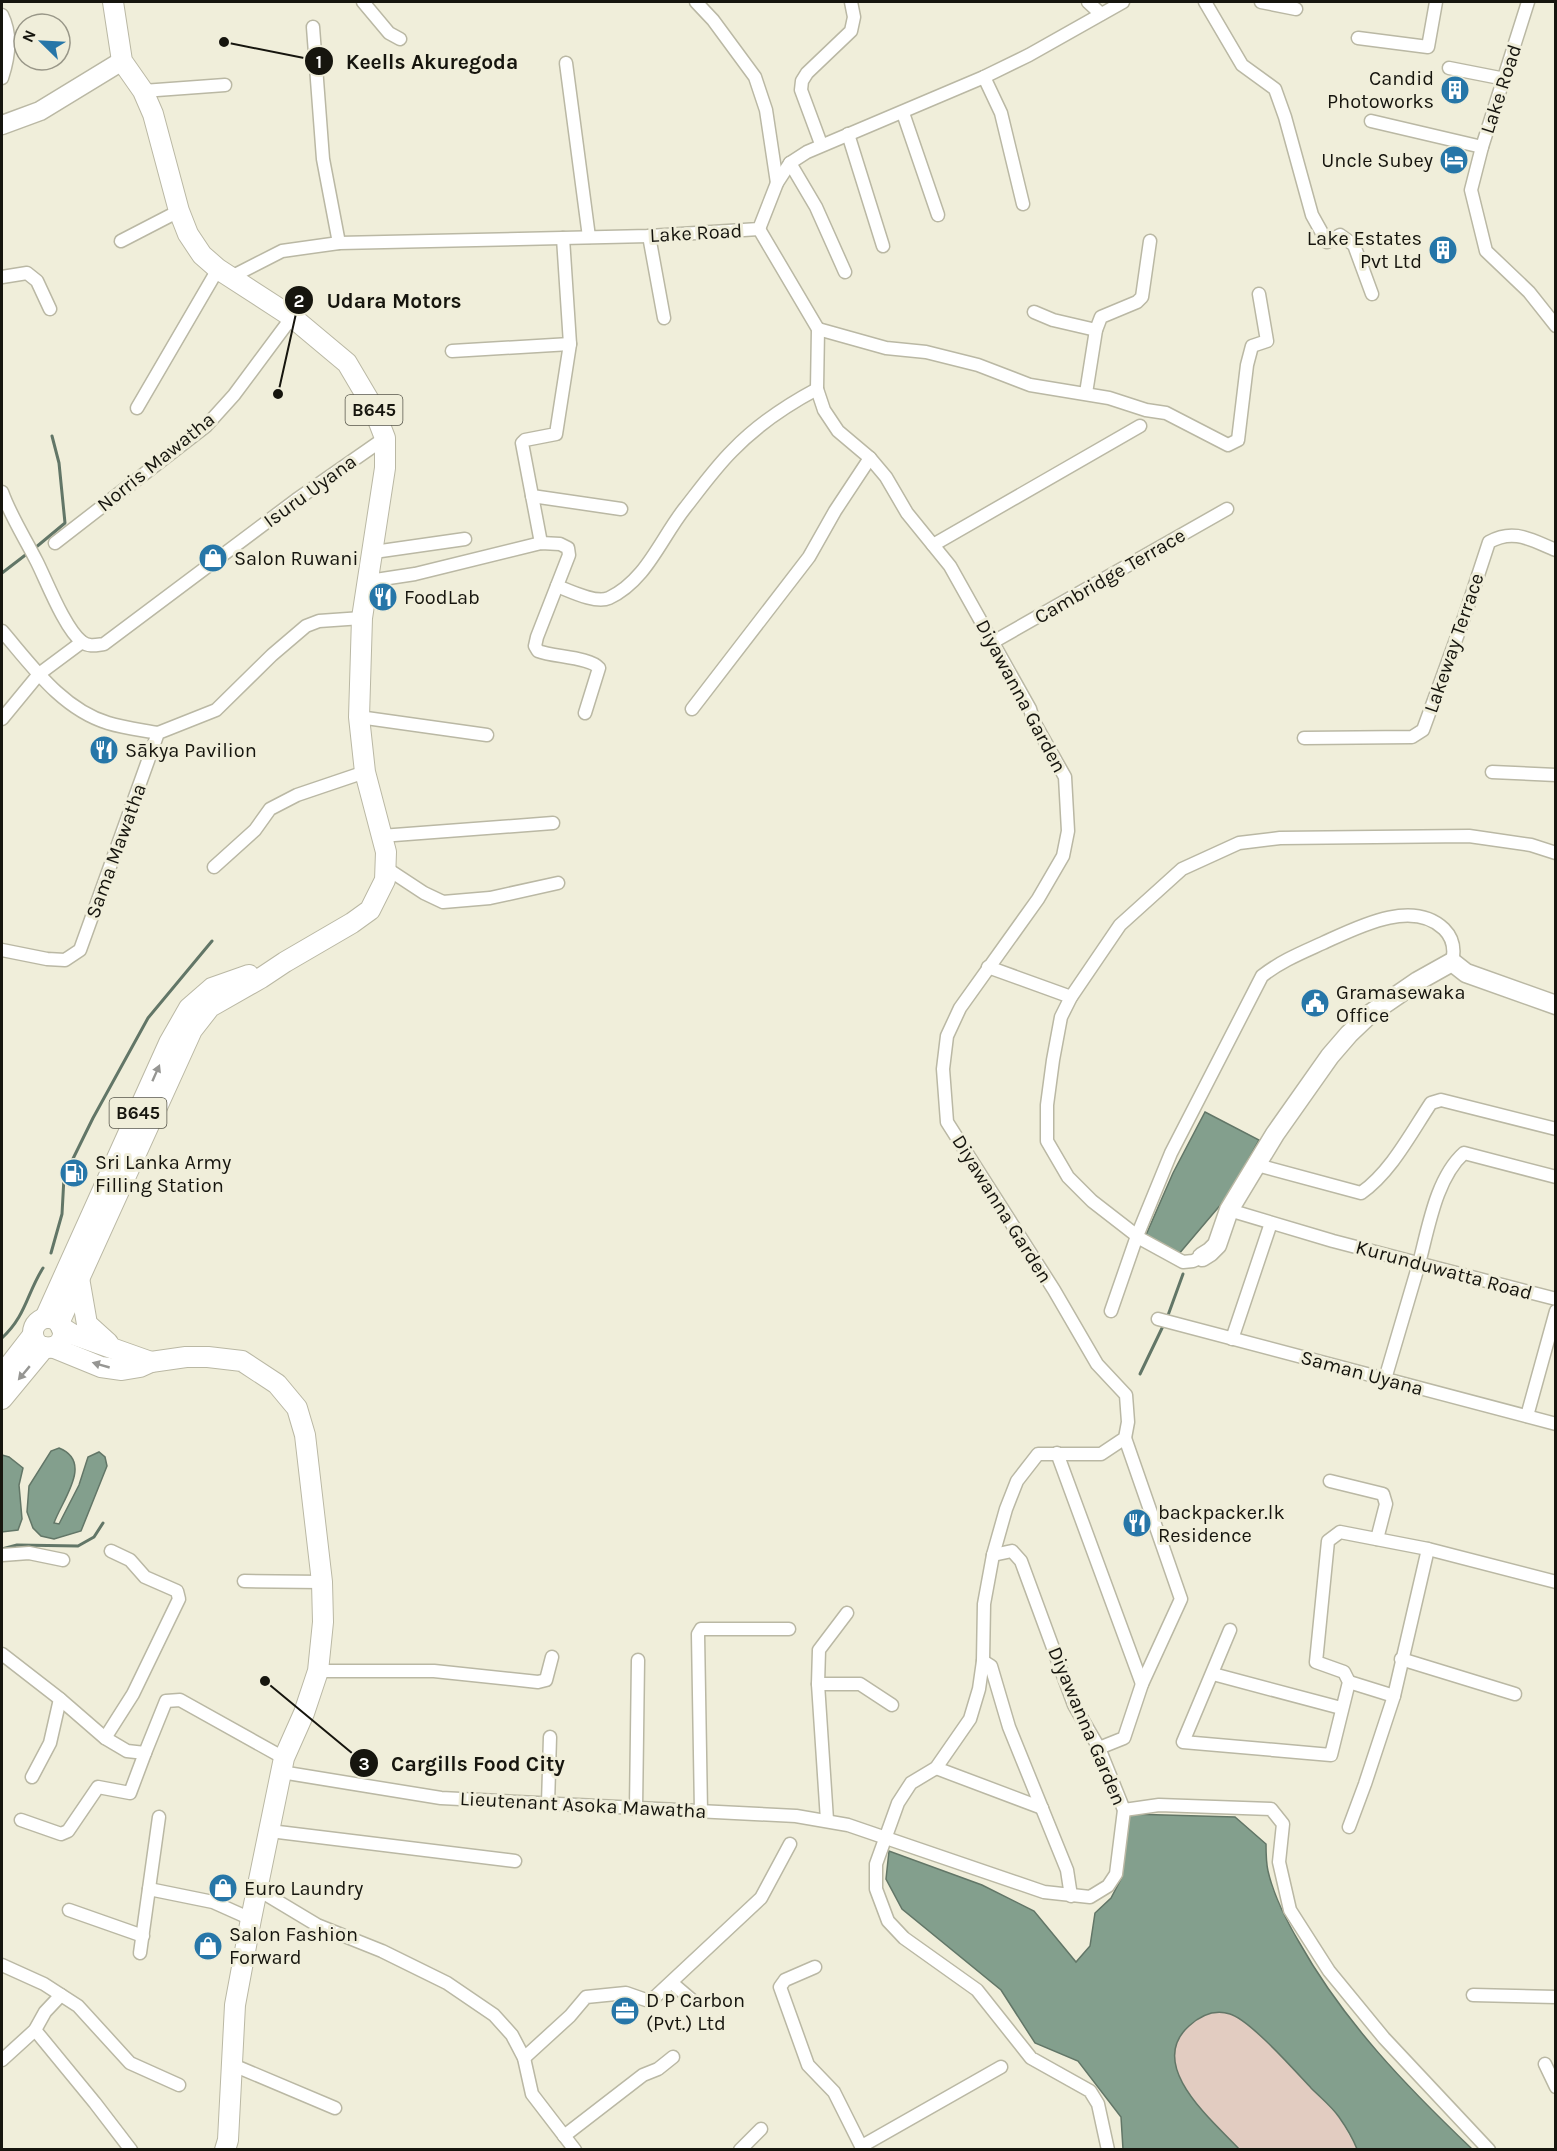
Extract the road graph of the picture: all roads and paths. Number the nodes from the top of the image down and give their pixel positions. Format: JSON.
{"nodes":[{"id":1,"x":113,"y":2,"type":"edge"},
{"id":2,"x":363,"y":2,"type":"edge"},
{"id":3,"x":696,"y":2,"type":"edge"},
{"id":4,"x":851,"y":2,"type":"edge"},
{"id":5,"x":1088,"y":2,"type":"edge"},
{"id":6,"x":1123,"y":2,"type":"edge"},
{"id":7,"x":1205,"y":2,"type":"edge"},
{"id":8,"x":1261,"y":2,"type":"edge"},
{"id":9,"x":1436,"y":2,"type":"edge"},
{"id":10,"x":1528,"y":2,"type":"edge"},
{"id":11,"x":1296,"y":9,"type":"dead end"},
{"id":12,"x":1101,"y":14,"type":"junction"},
{"id":13,"x":2,"y":15,"type":"edge"},
{"id":14,"x":313,"y":27,"type":"dead end"},
{"id":15,"x":1358,"y":38,"type":"dead end"},
{"id":16,"x":400,"y":39,"type":"dead end"},
{"id":17,"x":122,"y":61,"type":"junction"},
{"id":18,"x":566,"y":63,"type":"dead end"},
{"id":19,"x":1449,"y":68,"type":"dead end"},
{"id":20,"x":984,"y":77,"type":"junction"},
{"id":21,"x":2,"y":78,"type":"edge"},
{"id":22,"x":1505,"y":79,"type":"junction"},
{"id":23,"x":225,"y":85,"type":"dead end"},
{"id":24,"x":143,"y":91,"type":"junction"},
{"id":25,"x":903,"y":113,"type":"junction"},
{"id":26,"x":1371,"y":121,"type":"dead end"},
{"id":27,"x":2,"y":125,"type":"edge"},
{"id":28,"x":848,"y":135,"type":"junction"},
{"id":29,"x":821,"y":144,"type":"junction"},
{"id":30,"x":1482,"y":147,"type":"junction"},
{"id":31,"x":790,"y":163,"type":"junction"},
{"id":32,"x":777,"y":183,"type":"junction"},
{"id":33,"x":1023,"y":204,"type":"dead end"},
{"id":34,"x":178,"y":211,"type":"junction"},
{"id":35,"x":938,"y":215,"type":"dead end"},
{"id":36,"x":759,"y":229,"type":"junction"},
{"id":37,"x":650,"y":236,"type":"junction"},
{"id":38,"x":589,"y":237,"type":"junction"},
{"id":39,"x":563,"y":238,"type":"junction"},
{"id":40,"x":1150,"y":241,"type":"dead end"},
{"id":41,"x":121,"y":242,"type":"dead end"},
{"id":42,"x":339,"y":243,"type":"junction"},
{"id":43,"x":882,"y":246,"type":"dead end"},
{"id":44,"x":845,"y":272,"type":"dead end"},
{"id":45,"x":224,"y":273,"type":"junction"},
{"id":46,"x":2,"y":277,"type":"edge"},
{"id":47,"x":1259,"y":294,"type":"dead end"},
{"id":48,"x":1372,"y":294,"type":"dead end"},
{"id":49,"x":50,"y":309,"type":"dead end"},
{"id":50,"x":1034,"y":312,"type":"dead end"},
{"id":51,"x":292,"y":316,"type":"junction"},
{"id":52,"x":664,"y":318,"type":"dead end"},
{"id":53,"x":1556,"y":326,"type":"edge"},
{"id":54,"x":818,"y":329,"type":"junction"},
{"id":55,"x":1096,"y":330,"type":"junction"},
{"id":56,"x":570,"y":344,"type":"junction"},
{"id":57,"x":452,"y":351,"type":"dead end"},
{"id":58,"x":817,"y":388,"type":"junction"},
{"id":59,"x":1086,"y":393,"type":"junction"},
{"id":60,"x":137,"y":408,"type":"dead end"},
{"id":61,"x":1140,"y":426,"type":"dead end"},
{"id":62,"x":385,"y":438,"type":"junction"},
{"id":63,"x":870,"y":458,"type":"junction"},
{"id":64,"x":2,"y":492,"type":"edge"},
{"id":65,"x":532,"y":496,"type":"junction"},
{"id":66,"x":621,"y":509,"type":"dead end"},
{"id":67,"x":1227,"y":509,"type":"dead end"},
{"id":68,"x":465,"y":540,"type":"dead end"},
{"id":69,"x":55,"y":543,"type":"dead end"},
{"id":70,"x":541,"y":543,"type":"junction"},
{"id":71,"x":933,"y":544,"type":"junction"},
{"id":72,"x":1556,"y":550,"type":"edge"},
{"id":73,"x":374,"y":552,"type":"junction"},
{"id":74,"x":369,"y":581,"type":"junction"},
{"id":75,"x":557,"y":586,"type":"junction"},
{"id":76,"x":362,"y":618,"type":"junction"},
{"id":77,"x":2,"y":631,"type":"edge"},
{"id":78,"x":82,"y":642,"type":"junction"},
{"id":79,"x":993,"y":642,"type":"junction"},
{"id":80,"x":39,"y":674,"type":"junction"},
{"id":81,"x":692,"y":709,"type":"dead end"},
{"id":82,"x":585,"y":713,"type":"dead end"},
{"id":83,"x":359,"y":717,"type":"junction"},
{"id":84,"x":2,"y":719,"type":"edge"},
{"id":85,"x":158,"y":733,"type":"junction"},
{"id":86,"x":487,"y":735,"type":"dead end"},
{"id":87,"x":1304,"y":738,"type":"dead end"},
{"id":88,"x":365,"y":772,"type":"junction"},
{"id":89,"x":1492,"y":772,"type":"dead end"},
{"id":90,"x":1556,"y":775,"type":"edge"},
{"id":91,"x":553,"y":823,"type":"dead end"},
{"id":92,"x":381,"y":836,"type":"junction"},
{"id":93,"x":1556,"y":853,"type":"edge"},
{"id":94,"x":214,"y":867,"type":"dead end"},
{"id":95,"x":386,"y":868,"type":"junction"},
{"id":96,"x":558,"y":883,"type":"dead end"},
{"id":97,"x":2,"y":950,"type":"edge"},
{"id":98,"x":285,"y":962,"type":"junction"},
{"id":99,"x":1452,"y":963,"type":"junction"},
{"id":100,"x":988,"y":967,"type":"junction"},
{"id":101,"x":1071,"y":997,"type":"junction"},
{"id":102,"x":1556,"y":1005,"type":"edge"},
{"id":103,"x":1556,"y":1129,"type":"edge"},
{"id":104,"x":1257,"y":1165,"type":"junction"},
{"id":105,"x":1556,"y":1177,"type":"edge"},
{"id":106,"x":1229,"y":1210,"type":"junction"},
{"id":107,"x":1271,"y":1223,"type":"junction"},
{"id":108,"x":1137,"y":1236,"type":"junction"},
{"id":109,"x":1202,"y":1257,"type":"joint"},
{"id":110,"x":1419,"y":1264,"type":"junction"},
{"id":111,"x":79,"y":1278,"type":"junction"},
{"id":112,"x":1556,"y":1299,"type":"edge"},
{"id":113,"x":1111,"y":1311,"type":"dead end"},
{"id":114,"x":1556,"y":1311,"type":"edge"},
{"id":115,"x":1163,"y":1320,"type":"dead end"},
{"id":116,"x":55,"y":1323,"type":"junction"},
{"id":117,"x":1232,"y":1339,"type":"junction"},
{"id":118,"x":43,"y":1343,"type":"junction"},
{"id":119,"x":116,"y":1349,"type":"junction"},
{"id":120,"x":151,"y":1362,"type":"junction"},
{"id":121,"x":2,"y":1375,"type":"edge"},
{"id":122,"x":1384,"y":1379,"type":"junction"},
{"id":123,"x":2,"y":1399,"type":"edge"},
{"id":124,"x":1527,"y":1416,"type":"junction"},
{"id":125,"x":1556,"y":1424,"type":"edge"},
{"id":126,"x":1125,"y":1438,"type":"junction"},
{"id":127,"x":1057,"y":1453,"type":"junction"},
{"id":128,"x":1330,"y":1480,"type":"dead end"},
{"id":129,"x":1377,"y":1539,"type":"junction"},
{"id":130,"x":1428,"y":1549,"type":"junction"},
{"id":131,"x":111,"y":1551,"type":"dead end"},
{"id":132,"x":2,"y":1555,"type":"edge"},
{"id":133,"x":993,"y":1555,"type":"junction"},
{"id":134,"x":63,"y":1560,"type":"dead end"},
{"id":135,"x":244,"y":1581,"type":"dead end"},
{"id":136,"x":322,"y":1582,"type":"junction"},
{"id":137,"x":1556,"y":1582,"type":"edge"},
{"id":138,"x":847,"y":1613,"type":"dead end"},
{"id":139,"x":789,"y":1629,"type":"dead end"},
{"id":140,"x":1230,"y":1630,"type":"dead end"},
{"id":141,"x":552,"y":1657,"type":"dead end"},
{"id":142,"x":4,"y":1659,"type":"edge"},
{"id":143,"x":1401,"y":1659,"type":"junction"},
{"id":144,"x":638,"y":1660,"type":"dead end"},
{"id":145,"x":983,"y":1661,"type":"junction"},
{"id":146,"x":318,"y":1671,"type":"junction"},
{"id":147,"x":1213,"y":1674,"type":"junction"},
{"id":148,"x":1349,"y":1682,"type":"junction"},
{"id":149,"x":818,"y":1684,"type":"junction"},
{"id":150,"x":1142,"y":1684,"type":"junction"},
{"id":151,"x":1515,"y":1694,"type":"dead end"},
{"id":152,"x":1394,"y":1696,"type":"junction"},
{"id":153,"x":60,"y":1699,"type":"junction"},
{"id":154,"x":892,"y":1705,"type":"dead end"},
{"id":155,"x":1341,"y":1707,"type":"junction"},
{"id":156,"x":550,"y":1737,"type":"dead end"},
{"id":157,"x":105,"y":1738,"type":"junction"},
{"id":158,"x":1099,"y":1748,"type":"junction"},
{"id":159,"x":145,"y":1753,"type":"junction"},
{"id":160,"x":283,"y":1765,"type":"junction"},
{"id":161,"x":936,"y":1768,"type":"junction"},
{"id":162,"x":32,"y":1777,"type":"dead end"},
{"id":163,"x":548,"y":1804,"type":"junction"},
{"id":164,"x":1042,"y":1808,"type":"junction"},
{"id":165,"x":636,"y":1809,"type":"junction"},
{"id":166,"x":1124,"y":1810,"type":"junction"},
{"id":167,"x":702,"y":1812,"type":"junction"},
{"id":168,"x":159,"y":1817,"type":"dead end"},
{"id":169,"x":21,"y":1820,"type":"dead end"},
{"id":170,"x":828,"y":1820,"type":"junction"},
{"id":171,"x":1349,"y":1827,"type":"dead end"},
{"id":172,"x":270,"y":1832,"type":"junction"},
{"id":173,"x":884,"y":1838,"type":"junction"},
{"id":174,"x":790,"y":1844,"type":"dead end"},
{"id":175,"x":515,"y":1861,"type":"dead end"},
{"id":176,"x":149,"y":1889,"type":"junction"},
{"id":177,"x":257,"y":1889,"type":"junction"},
{"id":178,"x":1071,"y":1896,"type":"junction"},
{"id":179,"x":69,"y":1910,"type":"dead end"},
{"id":180,"x":252,"y":1919,"type":"junction"},
{"id":181,"x":143,"y":1936,"type":"junction"},
{"id":182,"x":140,"y":1953,"type":"dead end"},
{"id":183,"x":2,"y":1965,"type":"edge"},
{"id":184,"x":815,"y":1967,"type":"dead end"},
{"id":185,"x":672,"y":1983,"type":"junction"},
{"id":186,"x":61,"y":1995,"type":"junction"},
{"id":187,"x":1473,"y":1995,"type":"dead end"},
{"id":188,"x":1556,"y":1997,"type":"edge"},
{"id":189,"x":693,"y":2001,"type":"dead end"},
{"id":190,"x":35,"y":2030,"type":"junction"},
{"id":191,"x":673,"y":2057,"type":"dead end"},
{"id":192,"x":524,"y":2058,"type":"junction"},
{"id":193,"x":2,"y":2060,"type":"edge"},
{"id":194,"x":1545,"y":2064,"type":"dead end"},
{"id":195,"x":233,"y":2065,"type":"junction"},
{"id":196,"x":1001,"y":2067,"type":"dead end"},
{"id":197,"x":179,"y":2085,"type":"dead end"},
{"id":198,"x":1556,"y":2087,"type":"edge"},
{"id":199,"x":335,"y":2108,"type":"dead end"},
{"id":200,"x":761,"y":2128,"type":"dead end"},
{"id":201,"x":564,"y":2136,"type":"junction"},
{"id":202,"x":862,"y":2148,"type":"edge"},
{"id":203,"x":130,"y":2150,"type":"edge"},
{"id":204,"x":225,"y":2150,"type":"edge"},
{"id":205,"x":575,"y":2150,"type":"edge"},
{"id":206,"x":740,"y":2150,"type":"edge"},
{"id":207,"x":1107,"y":2150,"type":"edge"},
{"id":208,"x":1489,"y":2150,"type":"edge"}],
"edges":[{"from":1,"to":17,"type":"main road","number":"B645"},
{"from":2,"to":16,"type":"street"},
{"from":3,"to":32,"type":"street"},
{"from":4,"to":29,"type":"street"},
{"from":5,"to":12,"type":"street"},
{"from":6,"to":12,"type":"street","name":"Lake Road"},
{"from":7,"to":48,"type":"street"},
{"from":8,"to":11,"type":"street"},
{"from":9,"to":15,"type":"street"},
{"from":10,"to":22,"type":"street","name":"Lake Road"},
{"from":12,"to":20,"type":"street","name":"Lake Road"},
{"from":13,"to":21,"type":"street"},
{"from":14,"to":42,"type":"street"},
{"from":17,"to":24,"type":"main road","number":"B645"},
{"from":17,"to":27,"type":"street"},
{"from":18,"to":38,"type":"street"},
{"from":19,"to":22,"type":"street"},
{"from":20,"to":25,"type":"street","name":"Lake Road"},
{"from":20,"to":33,"type":"street"},
{"from":22,"to":30,"type":"street","name":"Lake Road"},
{"from":23,"to":24,"type":"street"},
{"from":24,"to":34,"type":"main road","number":"B645"},
{"from":25,"to":28,"type":"street","name":"Lake Road"},
{"from":25,"to":35,"type":"street"},
{"from":26,"to":30,"type":"street"},
{"from":28,"to":29,"type":"street","name":"Lake Road"},
{"from":28,"to":43,"type":"street"},
{"from":29,"to":31,"type":"street","name":"Lake Road"},
{"from":30,"to":53,"type":"street","name":"Lake Road"},
{"from":31,"to":32,"type":"street","name":"Lake Road"},
{"from":31,"to":44,"type":"street"},
{"from":32,"to":36,"type":"street","name":"Lake Road"},
{"from":34,"to":41,"type":"street"},
{"from":34,"to":45,"type":"main road","number":"B645"},
{"from":36,"to":37,"type":"street","name":"Lake Road"},
{"from":36,"to":54,"type":"street"},
{"from":37,"to":38,"type":"street","name":"Lake Road"},
{"from":37,"to":52,"type":"street"},
{"from":38,"to":39,"type":"street","name":"Lake Road"},
{"from":39,"to":42,"type":"street","name":"Lake Road"},
{"from":39,"to":56,"type":"street"},
{"from":40,"to":55,"type":"street"},
{"from":42,"to":45,"type":"street","name":"Lake Road"},
{"from":45,"to":51,"type":"main road","number":"B645"},
{"from":45,"to":60,"type":"street"},
{"from":46,"to":49,"type":"street"},
{"from":47,"to":59,"type":"street"},
{"from":50,"to":55,"type":"street"},
{"from":51,"to":62,"type":"main road","number":"B645"},
{"from":51,"to":69,"type":"street","name":"Norris Mawatha"},
{"from":54,"to":58,"type":"street"},
{"from":54,"to":59,"type":"street"},
{"from":55,"to":59,"type":"street"},
{"from":56,"to":57,"type":"street"},
{"from":56,"to":65,"type":"street"},
{"from":58,"to":63,"type":"street","name":"Diyawanna Garden"},
{"from":58,"to":75,"type":"street"},
{"from":61,"to":71,"type":"street"},
{"from":62,"to":73,"type":"main road","number":"B645"},
{"from":62,"to":78,"type":"street","name":"Isuru Uyana"},
{"from":63,"to":71,"type":"street","name":"Diyawanna Garden"},
{"from":63,"to":81,"type":"street"},
{"from":64,"to":78,"type":"street"},
{"from":65,"to":66,"type":"street"},
{"from":65,"to":70,"type":"street"},
{"from":67,"to":79,"type":"street","name":"Cambridge Terrace"},
{"from":68,"to":73,"type":"street"},
{"from":70,"to":74,"type":"street"},
{"from":70,"to":75,"type":"street"},
{"from":71,"to":79,"type":"street","name":"Diyawanna Garden"},
{"from":72,"to":87,"type":"street","name":"Lakeway Terrace"},
{"from":73,"to":74,"type":"main road","number":"B645"},
{"from":74,"to":76,"type":"main road","number":"B645"},
{"from":75,"to":82,"type":"street"},
{"from":76,"to":83,"type":"main road","number":"B645"},
{"from":76,"to":85,"type":"street"},
{"from":77,"to":80,"type":"street"},
{"from":78,"to":80,"type":"street"},
{"from":79,"to":100,"type":"street","name":"Diyawanna Garden"},
{"from":80,"to":84,"type":"street"},
{"from":80,"to":85,"type":"street"},
{"from":83,"to":86,"type":"street"},
{"from":83,"to":88,"type":"main road","number":"B645"},
{"from":85,"to":97,"type":"street","name":"Sama Mawatha"},
{"from":88,"to":92,"type":"main road","number":"B645"},
{"from":88,"to":94,"type":"street"},
{"from":89,"to":90,"type":"street"},
{"from":91,"to":92,"type":"street"},
{"from":92,"to":95,"type":"main road","number":"B645"},
{"from":93,"to":101,"type":"street"},
{"from":95,"to":96,"type":"street"},
{"from":95,"to":98,"type":"main road","number":"B645"},
{"from":98,"to":111,"type":"main road","number":"B645"},
{"from":116,"to":98,"type":"main road","number":"B645","one_way":true},
{"from":99,"to":102,"type":"street"},
{"from":99,"to":104,"type":"street"},
{"from":99,"to":108,"type":"street"},
{"from":100,"to":101,"type":"street"},
{"from":100,"to":126,"type":"street","name":"Diyawanna Garden"},
{"from":101,"to":108,"type":"street"},
{"from":103,"to":104,"type":"street"},
{"from":104,"to":106,"type":"street"},
{"from":105,"to":110,"type":"street"},
{"from":106,"to":107,"type":"street","name":"Kurunduwatta Road"},
{"from":106,"to":109,"type":"street"},
{"from":107,"to":110,"type":"street","name":"Kurunduwatta Road"},
{"from":107,"to":117,"type":"street"},
{"from":108,"to":109,"type":"street"},
{"from":108,"to":113,"type":"street"},
{"from":110,"to":112,"type":"street","name":"Kurunduwatta Road"},
{"from":110,"to":122,"type":"street"},
{"from":111,"to":116,"type":"main road","number":"B645"},
{"from":111,"to":119,"type":"main road"},
{"from":114,"to":124,"type":"street"},
{"from":115,"to":117,"type":"street","name":"Saman Uyana"},
{"from":116,"to":118,"type":"main road"},
{"from":116,"to":118,"type":"main road"},
{"from":116,"to":119,"type":"main road"},
{"from":117,"to":122,"type":"street","name":"Saman Uyana"},
{"from":120,"to":118,"type":"main road","one_way":true},
{"from":118,"to":121,"type":"main road"},
{"from":118,"to":123,"type":"main road","one_way":true},
{"from":119,"to":120,"type":"main road"},
{"from":120,"to":136,"type":"main road"},
{"from":122,"to":124,"type":"street","name":"Saman Uyana"},
{"from":124,"to":125,"type":"street","name":"Saman Uyana"},
{"from":126,"to":127,"type":"street"},
{"from":126,"to":150,"type":"street"},
{"from":127,"to":133,"type":"street"},
{"from":127,"to":150,"type":"street"},
{"from":128,"to":129,"type":"street"},
{"from":129,"to":130,"type":"street"},
{"from":129,"to":148,"type":"street"},
{"from":130,"to":137,"type":"street"},
{"from":130,"to":143,"type":"street"},
{"from":131,"to":157,"type":"street"},
{"from":132,"to":134,"type":"street"},
{"from":133,"to":145,"type":"street"},
{"from":133,"to":158,"type":"street","name":"Diyawanna Garden"},
{"from":135,"to":136,"type":"street"},
{"from":136,"to":146,"type":"main road"},
{"from":138,"to":149,"type":"street"},
{"from":139,"to":167,"type":"street"},
{"from":140,"to":147,"type":"street"},
{"from":141,"to":146,"type":"street"},
{"from":142,"to":153,"type":"street"},
{"from":143,"to":151,"type":"street"},
{"from":143,"to":152,"type":"street"},
{"from":144,"to":165,"type":"street"},
{"from":145,"to":161,"type":"street"},
{"from":145,"to":164,"type":"street"},
{"from":146,"to":160,"type":"main road"},
{"from":147,"to":155,"type":"street"},
{"from":147,"to":155,"type":"street"},
{"from":148,"to":152,"type":"street"},
{"from":148,"to":155,"type":"street"},
{"from":149,"to":154,"type":"street"},
{"from":149,"to":170,"type":"street"},
{"from":150,"to":158,"type":"street"},
{"from":152,"to":171,"type":"street"},
{"from":153,"to":157,"type":"street"},
{"from":153,"to":162,"type":"street"},
{"from":156,"to":163,"type":"street"},
{"from":157,"to":159,"type":"street"},
{"from":158,"to":166,"type":"street","name":"Diyawanna Garden"},
{"from":159,"to":160,"type":"street","name":"Lieutenant Asoka Mawatha"},
{"from":159,"to":169,"type":"street"},
{"from":160,"to":163,"type":"street","name":"Lieutenant Asoka Mawatha"},
{"from":160,"to":172,"type":"main road"},
{"from":161,"to":164,"type":"street"},
{"from":161,"to":173,"type":"street"},
{"from":163,"to":165,"type":"street","name":"Lieutenant Asoka Mawatha"},
{"from":164,"to":178,"type":"street"},
{"from":165,"to":167,"type":"street","name":"Lieutenant Asoka Mawatha"},
{"from":166,"to":178,"type":"street","name":"Diyawanna Garden"},
{"from":166,"to":208,"type":"street"},
{"from":167,"to":170,"type":"street","name":"Lieutenant Asoka Mawatha"},
{"from":168,"to":176,"type":"street"},
{"from":170,"to":173,"type":"street","name":"Lieutenant Asoka Mawatha"},
{"from":172,"to":175,"type":"street"},
{"from":172,"to":177,"type":"main road"},
{"from":173,"to":178,"type":"street","name":"Diyawanna Garden"},
{"from":173,"to":207,"type":"street"},
{"from":174,"to":185,"type":"street"},
{"from":176,"to":180,"type":"street"},
{"from":176,"to":181,"type":"street"},
{"from":177,"to":180,"type":"main road"},
{"from":177,"to":192,"type":"street"},
{"from":179,"to":181,"type":"street"},
{"from":180,"to":195,"type":"main road"},
{"from":181,"to":182,"type":"street"},
{"from":183,"to":186,"type":"street"},
{"from":184,"to":202,"type":"street"},
{"from":185,"to":189,"type":"street"},
{"from":185,"to":192,"type":"street"},
{"from":186,"to":190,"type":"street"},
{"from":186,"to":197,"type":"street"},
{"from":187,"to":188,"type":"street"},
{"from":190,"to":193,"type":"street"},
{"from":190,"to":203,"type":"street"},
{"from":191,"to":201,"type":"street"},
{"from":192,"to":201,"type":"street"},
{"from":194,"to":198,"type":"street"},
{"from":195,"to":199,"type":"street"},
{"from":195,"to":204,"type":"main road"},
{"from":196,"to":202,"type":"street"},
{"from":200,"to":206,"type":"street"},
{"from":201,"to":205,"type":"street"}]}
